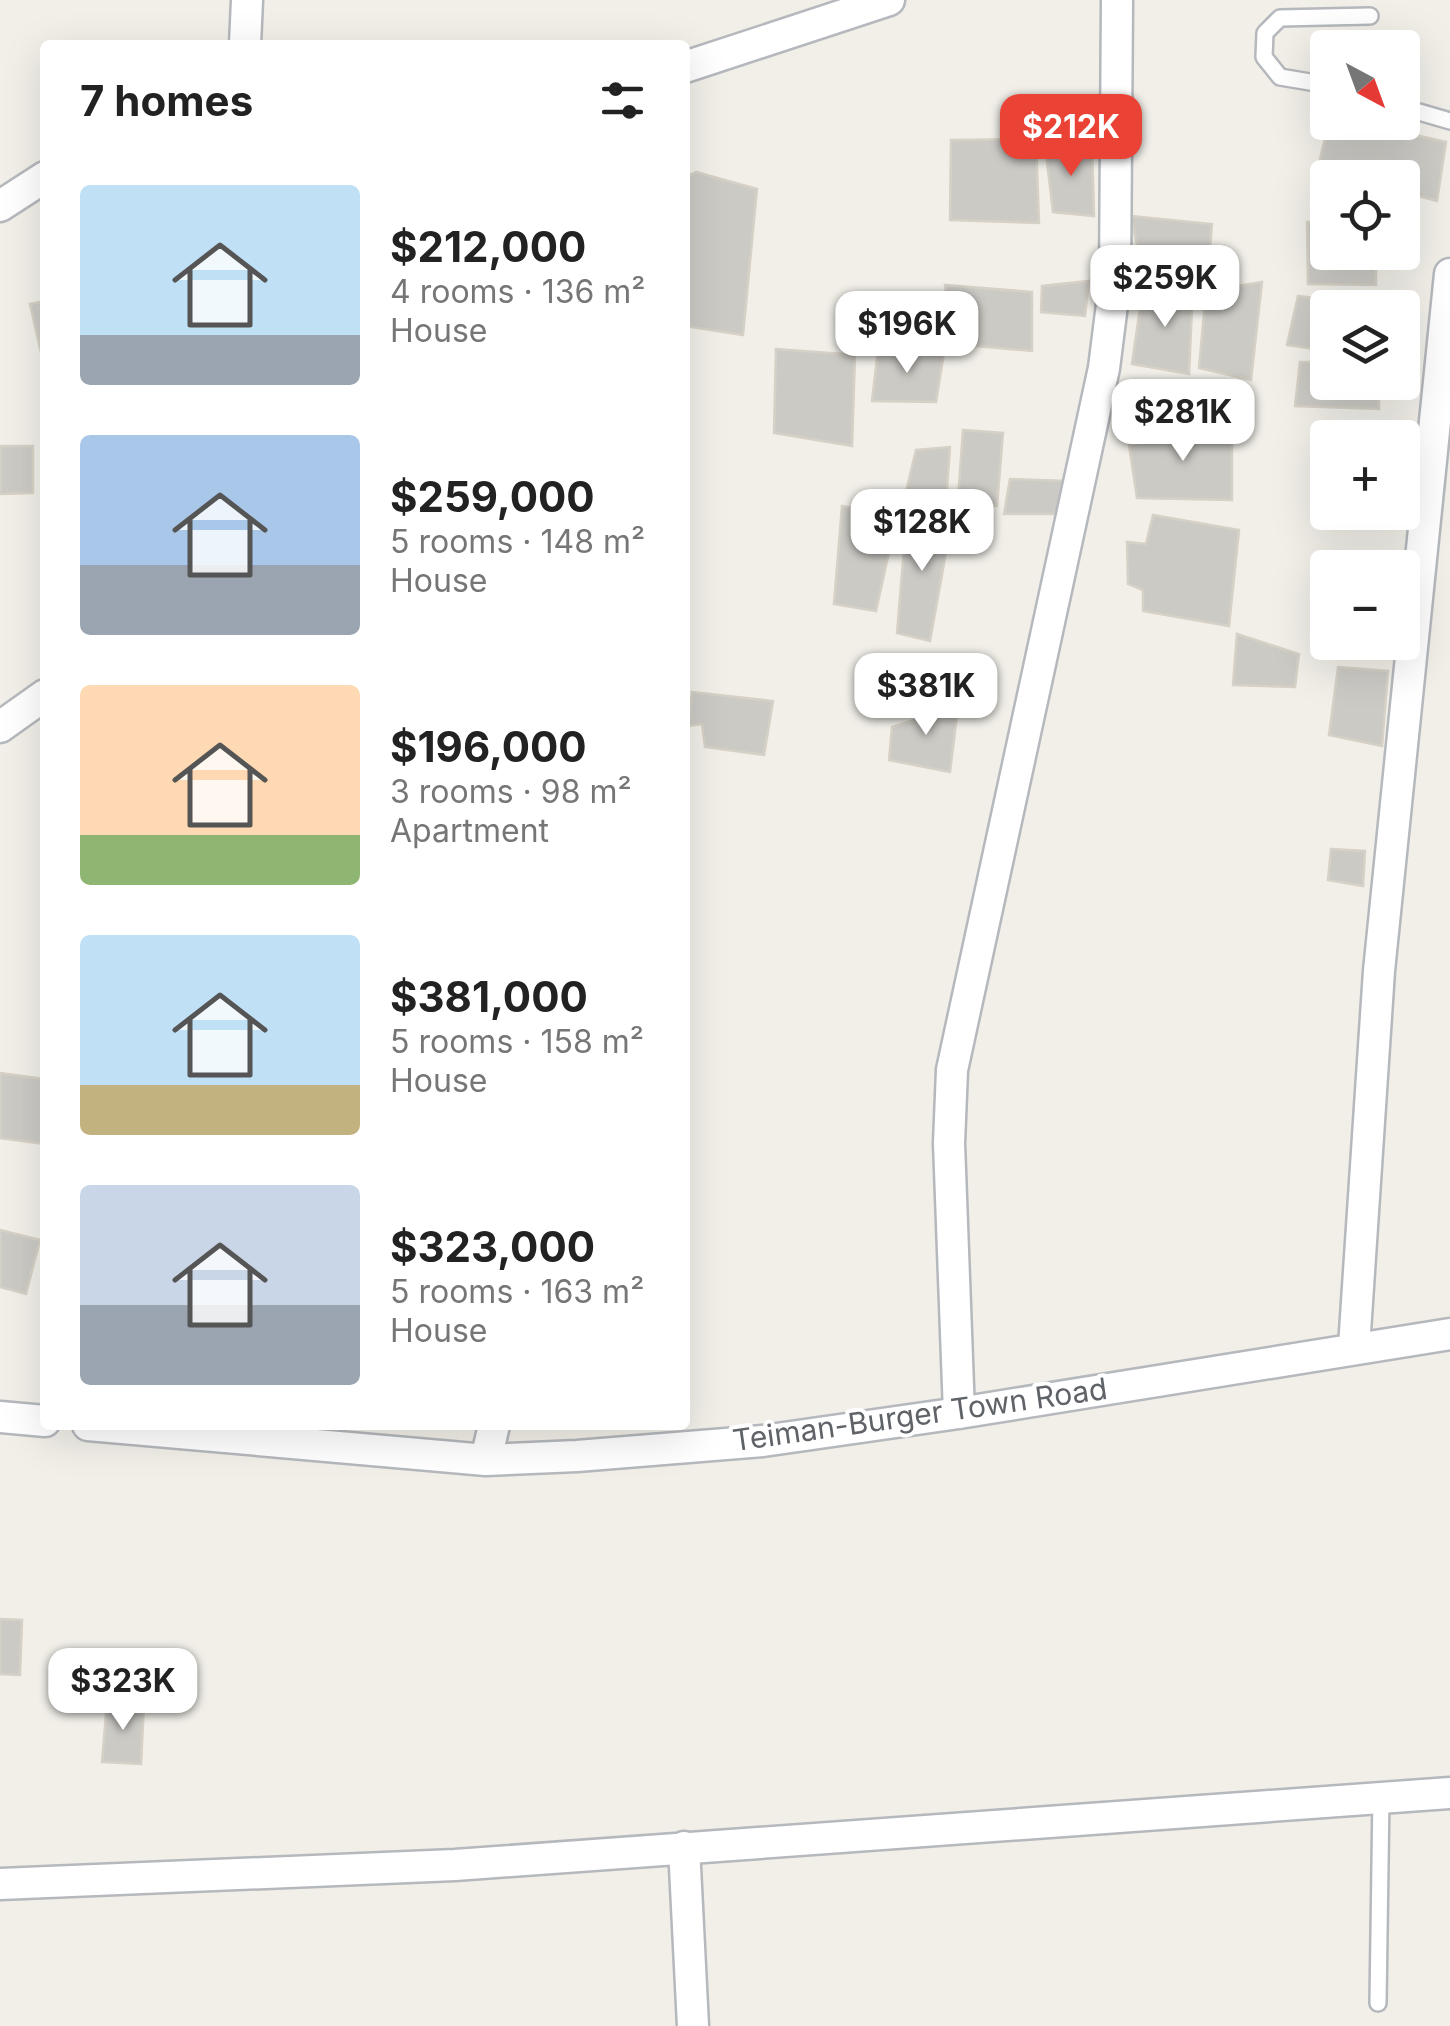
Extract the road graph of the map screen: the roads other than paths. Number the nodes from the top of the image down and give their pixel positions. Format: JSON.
{"nodes":[{"id":1,"x":247,"y":0,"type":"edge"},
{"id":2,"x":889,"y":0,"type":"edge"},
{"id":3,"x":1117,"y":0,"type":"edge"},
{"id":4,"x":1370,"y":16,"type":"dead end"},
{"id":5,"x":245,"y":40,"type":"edge"},
{"id":6,"x":690,"y":65,"type":"edge"},
{"id":7,"x":1310,"y":83,"type":"edge"},
{"id":8,"x":1420,"y":112,"type":"edge"},
{"id":9,"x":1450,"y":121,"type":"edge"},
{"id":10,"x":40,"y":181,"type":"edge"},
{"id":11,"x":0,"y":206,"type":"edge"},
{"id":12,"x":1450,"y":274,"type":"edge"},
{"id":13,"x":1442,"y":425,"type":"edge"},
{"id":14,"x":40,"y":699,"type":"edge"},
{"id":15,"x":0,"y":727,"type":"edge"},
{"id":16,"x":1450,"y":1334,"type":"edge"},
{"id":17,"x":1354,"y":1348,"type":"junction"},
{"id":18,"x":959,"y":1414,"type":"junction"},
{"id":19,"x":0,"y":1417,"type":"edge"},
{"id":20,"x":40,"y":1421,"type":"edge"},
{"id":21,"x":190,"y":1430,"type":"edge"},
{"id":22,"x":493,"y":1430,"type":"edge"},
{"id":23,"x":486,"y":1460,"type":"junction"},
{"id":24,"x":1450,"y":1793,"type":"edge"},
{"id":25,"x":1381,"y":1795,"type":"junction"},
{"id":26,"x":684,"y":1847,"type":"junction"},
{"id":27,"x":0,"y":1884,"type":"edge"},
{"id":28,"x":1378,"y":2003,"type":"dead end"},
{"id":29,"x":693,"y":2026,"type":"edge"}],
"edges":[{"from":1,"to":5,"type":"street"},
{"from":2,"to":6,"type":"street"},
{"from":3,"to":18,"type":"street"},
{"from":4,"to":7,"type":"lane"},
{"from":8,"to":9,"type":"lane"},
{"from":10,"to":11,"type":"street"},
{"from":12,"to":13,"type":"street"},
{"from":13,"to":17,"type":"street"},
{"from":14,"to":15,"type":"street"},
{"from":16,"to":17,"type":"street","name":"Teiman-Burger Town Road"},
{"from":17,"to":18,"type":"street","name":"Teiman-Burger Town Road"},
{"from":18,"to":23,"type":"street","name":"Teiman-Burger Town Road"},
{"from":19,"to":20,"type":"street"},
{"from":21,"to":23,"type":"street","name":"Teiman-Burger Town Road"},
{"from":22,"to":23,"type":"street"},
{"from":24,"to":25,"type":"street"},
{"from":25,"to":26,"type":"street"},
{"from":25,"to":28,"type":"lane"},
{"from":26,"to":27,"type":"street"},
{"from":26,"to":29,"type":"street"}]}
